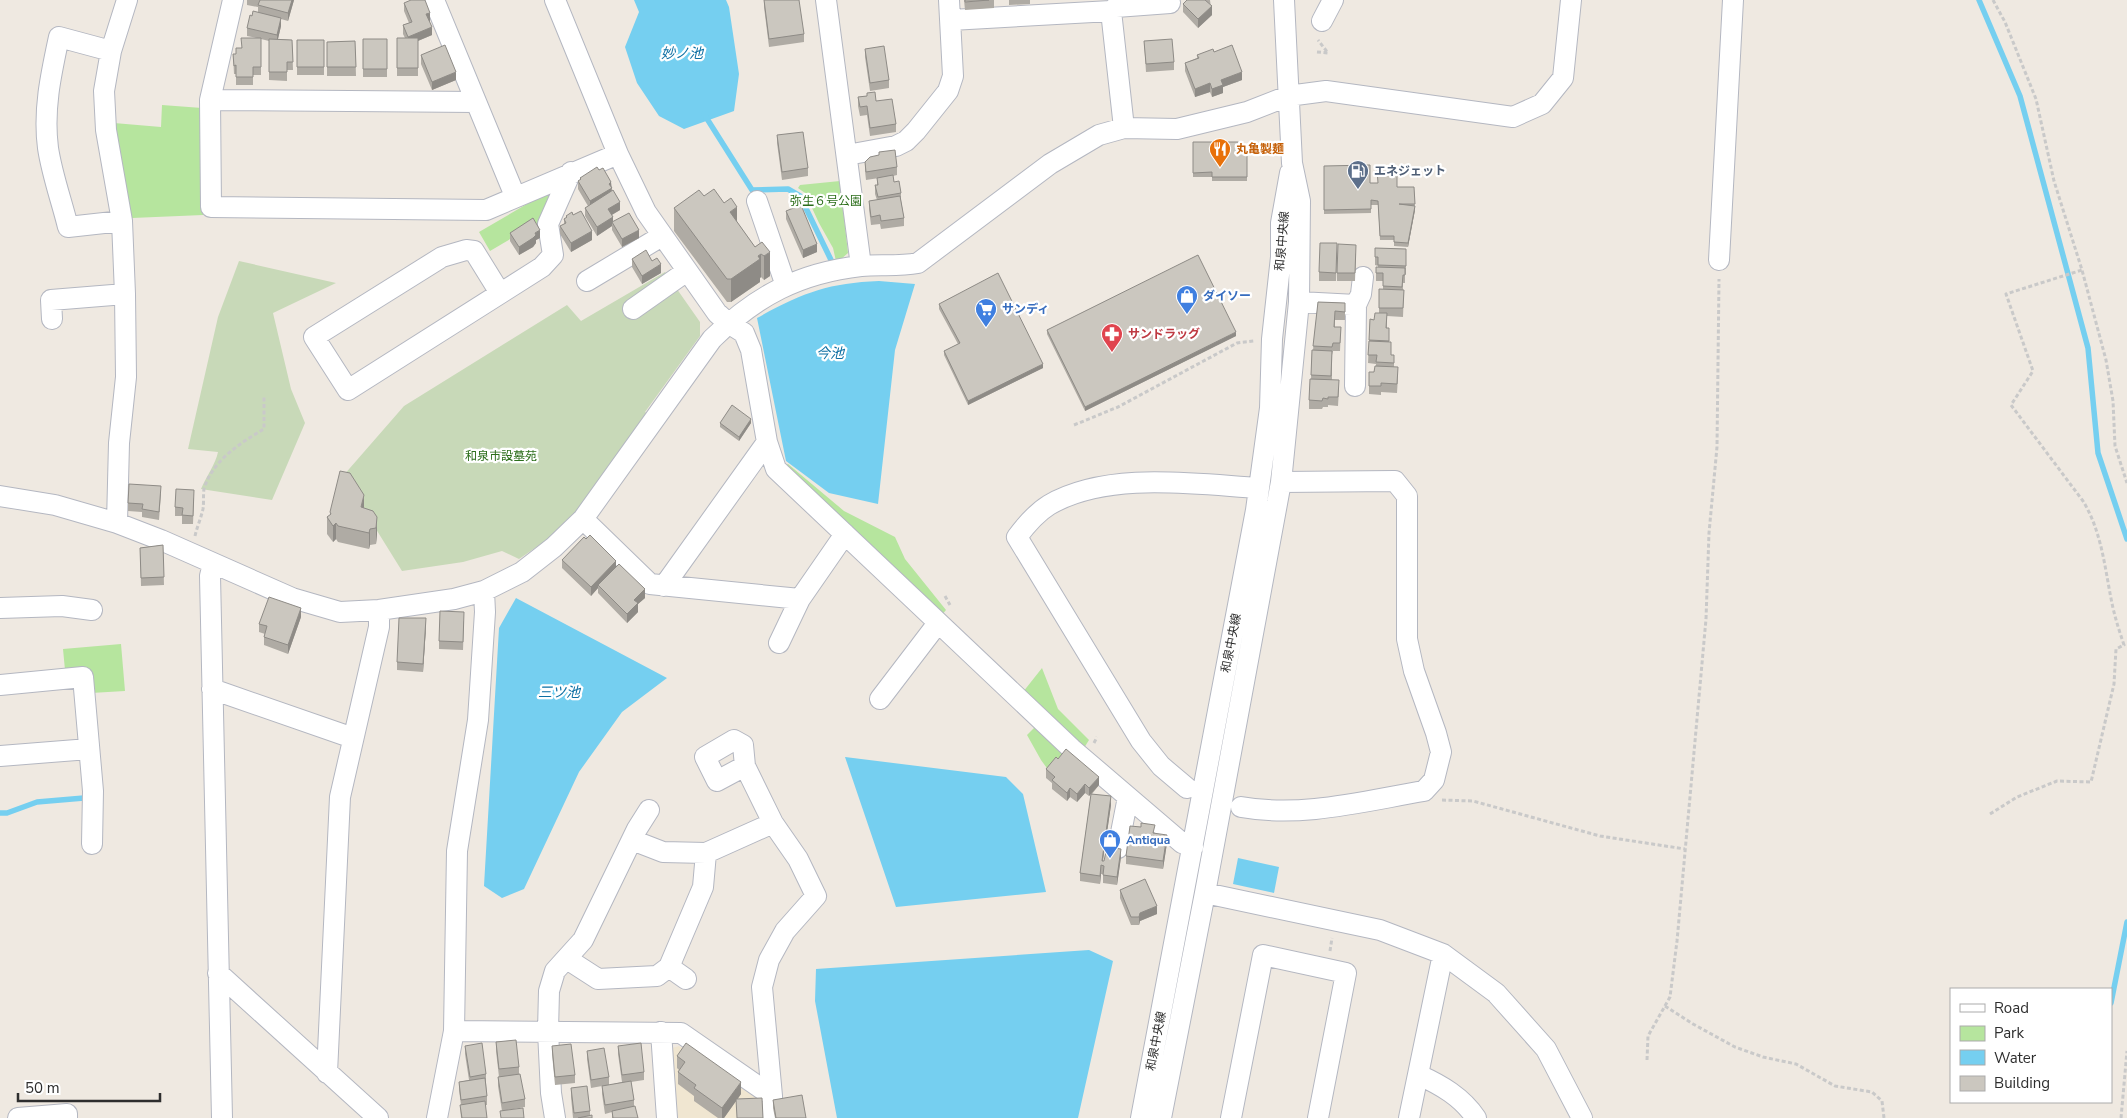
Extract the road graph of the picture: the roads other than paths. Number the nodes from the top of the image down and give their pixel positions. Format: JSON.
{"nodes":[{"id":1,"x":127,"y":0,"type":"edge"},
{"id":2,"x":233,"y":0,"type":"edge"},
{"id":3,"x":434,"y":0,"type":"edge"},
{"id":4,"x":554,"y":0,"type":"edge"},
{"id":5,"x":826,"y":0,"type":"edge"},
{"id":6,"x":949,"y":0,"type":"edge"},
{"id":7,"x":1284,"y":0,"type":"edge"},
{"id":8,"x":1333,"y":0,"type":"edge"},
{"id":9,"x":1570,"y":0,"type":"edge"},
{"id":10,"x":1733,"y":0,"type":"edge"},
{"id":11,"x":1170,"y":3,"type":"dead end"},
{"id":12,"x":1111,"y":11,"type":"junction"},
{"id":13,"x":951,"y":20,"type":"junction"},
{"id":14,"x":1322,"y":21,"type":"dead end"},
{"id":15,"x":112,"y":51,"type":"junction"},
{"id":16,"x":1288,"y":96,"type":"junction"},
{"id":17,"x":210,"y":100,"type":"junction"},
{"id":18,"x":476,"y":102,"type":"junction"},
{"id":19,"x":1124,"y":128,"type":"junction"},
{"id":20,"x":618,"y":154,"type":"junction"},
{"id":21,"x":847,"y":156,"type":"junction"},
{"id":22,"x":1292,"y":163,"type":"junction"},
{"id":23,"x":571,"y":172,"type":"junction"},
{"id":24,"x":515,"y":196,"type":"junction"},
{"id":25,"x":757,"y":201,"type":"dead end"},
{"id":26,"x":122,"y":221,"type":"junction"},
{"id":27,"x":662,"y":236,"type":"junction"},
{"id":28,"x":1719,"y":260,"type":"road end"},
{"id":29,"x":861,"y":266,"type":"junction"},
{"id":30,"x":687,"y":271,"type":"junction"},
{"id":31,"x":1363,"y":277,"type":"dead end"},
{"id":32,"x":587,"y":282,"type":"dead end"},
{"id":33,"x":786,"y":286,"type":"junction"},
{"id":34,"x":500,"y":293,"type":"junction"},
{"id":35,"x":124,"y":294,"type":"junction"},
{"id":36,"x":1299,"y":302,"type":"junction"},
{"id":37,"x":1356,"y":305,"type":"junction"},
{"id":38,"x":633,"y":309,"type":"dead end"},
{"id":39,"x":52,"y":319,"type":"dead end"},
{"id":40,"x":728,"y":323,"type":"junction"},
{"id":41,"x":1348,"y":372,"type":"dead end"},
{"id":42,"x":767,"y":442,"type":"junction"},
{"id":43,"x":1280,"y":482,"type":"junction"},
{"id":44,"x":1259,"y":488,"type":"junction"},
{"id":45,"x":0,"y":496,"type":"edge"},
{"id":46,"x":583,"y":520,"type":"junction"},
{"id":47,"x":117,"y":523,"type":"junction"},
{"id":48,"x":845,"y":534,"type":"junction"},
{"id":49,"x":213,"y":564,"type":"junction"},
{"id":50,"x":664,"y":586,"type":"junction"},
{"id":51,"x":484,"y":591,"type":"junction"},
{"id":52,"x":800,"y":599,"type":"junction"},
{"id":53,"x":0,"y":608,"type":"edge"},
{"id":54,"x":92,"y":610,"type":"dead end"},
{"id":55,"x":379,"y":610,"type":"junction"},
{"id":56,"x":938,"y":623,"type":"junction"},
{"id":57,"x":779,"y":643,"type":"dead end"},
{"id":58,"x":0,"y":685,"type":"edge"},
{"id":59,"x":212,"y":689,"type":"junction"},
{"id":60,"x":880,"y":699,"type":"dead end"},
{"id":61,"x":353,"y":738,"type":"junction"},
{"id":62,"x":89,"y":749,"type":"junction"},
{"id":63,"x":0,"y":756,"type":"edge"},
{"id":64,"x":745,"y":766,"type":"dead end"},
{"id":65,"x":1187,"y":788,"type":"dead end"},
{"id":66,"x":1128,"y":797,"type":"junction"},
{"id":67,"x":1241,"y":807,"type":"dead end"},
{"id":68,"x":649,"y":810,"type":"dead end"},
{"id":69,"x":773,"y":823,"type":"junction"},
{"id":70,"x":632,"y":840,"type":"junction"},
{"id":71,"x":92,"y":844,"type":"dead end"},
{"id":72,"x":1193,"y":847,"type":"junction"},
{"id":73,"x":1118,"y":848,"type":"edge"},
{"id":74,"x":706,"y":853,"type":"junction"},
{"id":75,"x":1205,"y":893,"type":"junction"},
{"id":76,"x":1443,"y":954,"type":"junction"},
{"id":77,"x":567,"y":959,"type":"junction"},
{"id":78,"x":669,"y":968,"type":"junction"},
{"id":79,"x":218,"y":973,"type":"junction"},
{"id":80,"x":686,"y":979,"type":"dead end"},
{"id":81,"x":454,"y":1031,"type":"junction"},
{"id":82,"x":548,"y":1031,"type":"junction"},
{"id":83,"x":661,"y":1032,"type":"junction"},
{"id":84,"x":327,"y":1072,"type":"junction"},
{"id":85,"x":1419,"y":1075,"type":"junction"},
{"id":86,"x":772,"y":1096,"type":"junction"},
{"id":87,"x":374,"y":1116,"type":"edge"},
{"id":88,"x":18,"y":1118,"type":"edge"},
{"id":89,"x":67,"y":1118,"type":"edge"},
{"id":90,"x":222,"y":1118,"type":"edge"},
{"id":91,"x":437,"y":1118,"type":"edge"},
{"id":92,"x":555,"y":1118,"type":"edge"},
{"id":93,"x":667,"y":1118,"type":"edge"},
{"id":94,"x":774,"y":1118,"type":"edge"},
{"id":95,"x":1141,"y":1118,"type":"edge"},
{"id":96,"x":1161,"y":1118,"type":"edge"},
{"id":97,"x":1231,"y":1118,"type":"edge"},
{"id":98,"x":1318,"y":1118,"type":"edge"},
{"id":99,"x":1410,"y":1118,"type":"edge"},
{"id":100,"x":1476,"y":1118,"type":"edge"},
{"id":101,"x":1582,"y":1118,"type":"edge"}],
"edges":[{"from":1,"to":15,"type":"street"},
{"from":2,"to":17,"type":"street"},
{"from":3,"to":18,"type":"street"},
{"from":4,"to":20,"type":"street"},
{"from":5,"to":21,"type":"street"},
{"from":6,"to":13,"type":"street"},
{"from":7,"to":16,"type":"street","name":"和泉中央線"},
{"from":8,"to":14,"type":"street"},
{"from":9,"to":16,"type":"street"},
{"from":10,"to":28,"type":"street"},
{"from":11,"to":12,"type":"street"},
{"from":12,"to":13,"type":"street"},
{"from":12,"to":19,"type":"street"},
{"from":13,"to":21,"type":"street"},
{"from":15,"to":26,"type":"street"},
{"from":15,"to":26,"type":"street"},
{"from":16,"to":19,"type":"street"},
{"from":16,"to":22,"type":"street","name":"和泉中央線"},
{"from":17,"to":18,"type":"street"},
{"from":17,"to":24,"type":"street"},
{"from":18,"to":24,"type":"street"},
{"from":19,"to":29,"type":"street"},
{"from":20,"to":23,"type":"street"},
{"from":20,"to":27,"type":"street"},
{"from":21,"to":29,"type":"street"},
{"from":22,"to":36,"type":"street","name":"和泉中央線"},
{"from":22,"to":44,"type":"street","name":"和泉中央線"},
{"from":23,"to":24,"type":"street"},
{"from":23,"to":34,"type":"street"},
{"from":25,"to":33,"type":"street"},
{"from":26,"to":35,"type":"street"},
{"from":27,"to":30,"type":"street"},
{"from":27,"to":32,"type":"street"},
{"from":29,"to":33,"type":"street"},
{"from":30,"to":38,"type":"street"},
{"from":30,"to":40,"type":"street"},
{"from":31,"to":37,"type":"street"},
{"from":33,"to":40,"type":"street"},
{"from":34,"to":34,"type":"street"},
{"from":35,"to":39,"type":"street"},
{"from":35,"to":47,"type":"street"},
{"from":36,"to":37,"type":"street"},
{"from":36,"to":43,"type":"street","name":"和泉中央線"},
{"from":37,"to":41,"type":"street"},
{"from":40,"to":42,"type":"street"},
{"from":40,"to":46,"type":"street"},
{"from":42,"to":48,"type":"street"},
{"from":42,"to":50,"type":"street"},
{"from":43,"to":67,"type":"street"},
{"from":43,"to":75,"type":"street","name":"和泉中央線"},
{"from":44,"to":65,"type":"street"},
{"from":44,"to":72,"type":"street","name":"和泉中央線"},
{"from":45,"to":47,"type":"street"},
{"from":46,"to":50,"type":"street"},
{"from":46,"to":51,"type":"street"},
{"from":47,"to":49,"type":"street"},
{"from":48,"to":52,"type":"street"},
{"from":48,"to":56,"type":"street"},
{"from":49,"to":55,"type":"street"},
{"from":49,"to":59,"type":"street"},
{"from":50,"to":52,"type":"street"},
{"from":51,"to":55,"type":"street"},
{"from":51,"to":81,"type":"street"},
{"from":52,"to":57,"type":"street"},
{"from":53,"to":54,"type":"street"},
{"from":55,"to":61,"type":"street"},
{"from":56,"to":60,"type":"street"},
{"from":56,"to":66,"type":"street"},
{"from":58,"to":62,"type":"street"},
{"from":59,"to":61,"type":"street"},
{"from":59,"to":79,"type":"street"},
{"from":61,"to":84,"type":"street"},
{"from":62,"to":63,"type":"street"},
{"from":62,"to":71,"type":"street"},
{"from":64,"to":69,"type":"street"},
{"from":66,"to":72,"type":"street"},
{"from":66,"to":73,"type":"street"},
{"from":68,"to":70,"type":"street"},
{"from":69,"to":74,"type":"street"},
{"from":69,"to":86,"type":"street"},
{"from":70,"to":74,"type":"street"},
{"from":70,"to":77,"type":"street"},
{"from":72,"to":95,"type":"street","name":"和泉中央線"},
{"from":74,"to":78,"type":"street"},
{"from":75,"to":76,"type":"street"},
{"from":75,"to":96,"type":"street","name":"和泉中央線"},
{"from":76,"to":85,"type":"street"},
{"from":76,"to":101,"type":"street"},
{"from":77,"to":78,"type":"street"},
{"from":77,"to":82,"type":"street"},
{"from":78,"to":80,"type":"street"},
{"from":79,"to":84,"type":"street"},
{"from":79,"to":90,"type":"street"},
{"from":81,"to":82,"type":"street"},
{"from":81,"to":91,"type":"street"},
{"from":82,"to":83,"type":"street"},
{"from":82,"to":92,"type":"street"},
{"from":83,"to":86,"type":"street"},
{"from":83,"to":93,"type":"street"},
{"from":84,"to":87,"type":"street"},
{"from":85,"to":99,"type":"street"},
{"from":85,"to":100,"type":"street"},
{"from":86,"to":94,"type":"street"},
{"from":88,"to":89,"type":"street"},
{"from":97,"to":98,"type":"street"}]}
